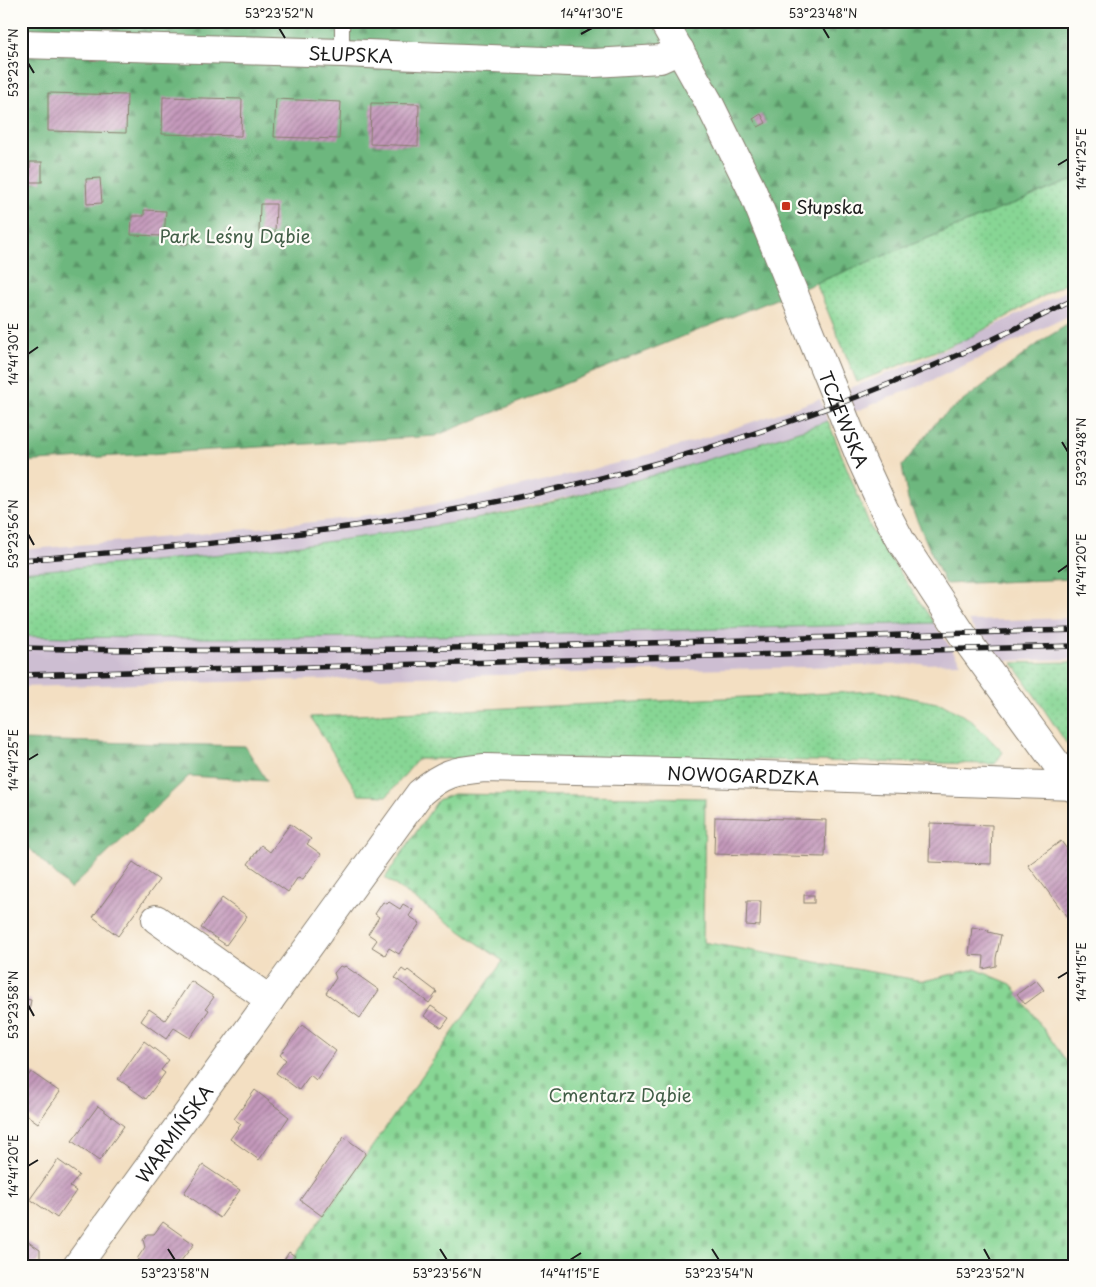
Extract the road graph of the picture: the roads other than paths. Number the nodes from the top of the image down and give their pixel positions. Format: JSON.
{"nodes":[{"id":1,"x":342,"y":21,"type":"edge"},
{"id":2,"x":663,"y":21,"type":"edge"},
{"id":3,"x":21,"y":44,"type":"edge"},
{"id":4,"x":680,"y":50,"type":"junction"},
{"id":5,"x":342,"y":53,"type":"junction"},
{"id":6,"x":1074,"y":787,"type":"edge"},
{"id":7,"x":420,"y":793,"type":"joint"},
{"id":8,"x":156,"y":919,"type":"dead end"},
{"id":9,"x":270,"y":1000,"type":"junction"},
{"id":10,"x":77,"y":1266,"type":"edge"}],
"edges":[{"from":1,"to":5,"type":"lane"},
{"from":2,"to":4,"type":"street","name":"TCZEWSKA"},
{"from":3,"to":5,"type":"street","name":"SŁUPSKA"},
{"from":4,"to":5,"type":"street","name":"SŁUPSKA"},
{"from":4,"to":6,"type":"street","name":"TCZEWSKA"},
{"from":6,"to":7,"type":"street","name":"NOWOGARDZKA"},
{"from":7,"to":9,"type":"street","name":"WARMIŃSKA"},
{"from":8,"to":9,"type":"street"},
{"from":9,"to":10,"type":"street","name":"WARMIŃSKA"}]}
